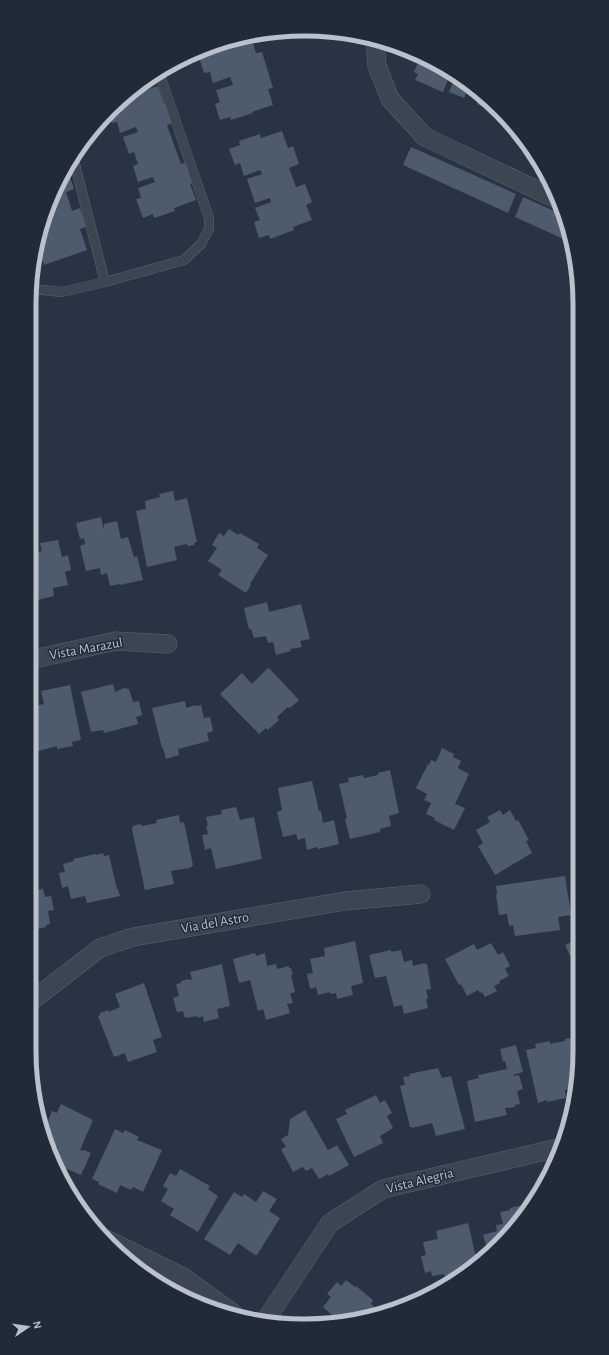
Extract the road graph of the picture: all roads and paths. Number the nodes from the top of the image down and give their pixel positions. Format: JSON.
{"nodes":[{"id":1,"x":375,"y":45,"type":"edge"},
{"id":2,"x":160,"y":78,"type":"edge"},
{"id":3,"x":75,"y":165,"type":"edge"},
{"id":4,"x":550,"y":196,"type":"edge"},
{"id":5,"x":104,"y":282,"type":"junction"},
{"id":6,"x":37,"y":289,"type":"edge"},
{"id":7,"x":168,"y":644,"type":"dead end"},
{"id":8,"x":36,"y":658,"type":"edge"},
{"id":9,"x":421,"y":894,"type":"dead end"},
{"id":10,"x":36,"y":997,"type":"edge"},
{"id":11,"x":555,"y":1148,"type":"edge"},
{"id":12,"x":122,"y":1247,"type":"edge"},
{"id":13,"x":224,"y":1307,"type":"edge"},
{"id":14,"x":268,"y":1317,"type":"edge"}],
"edges":[{"from":1,"to":4,"type":"street"},
{"from":2,"to":5,"type":"lane"},
{"from":3,"to":5,"type":"lane"},
{"from":5,"to":6,"type":"lane"},
{"from":7,"to":8,"type":"street","name":"Vista Marazul"},
{"from":9,"to":10,"type":"street","name":"Via del Astro"},
{"from":11,"to":14,"type":"street","name":"Vista Alegria"},
{"from":12,"to":13,"type":"street"}]}
